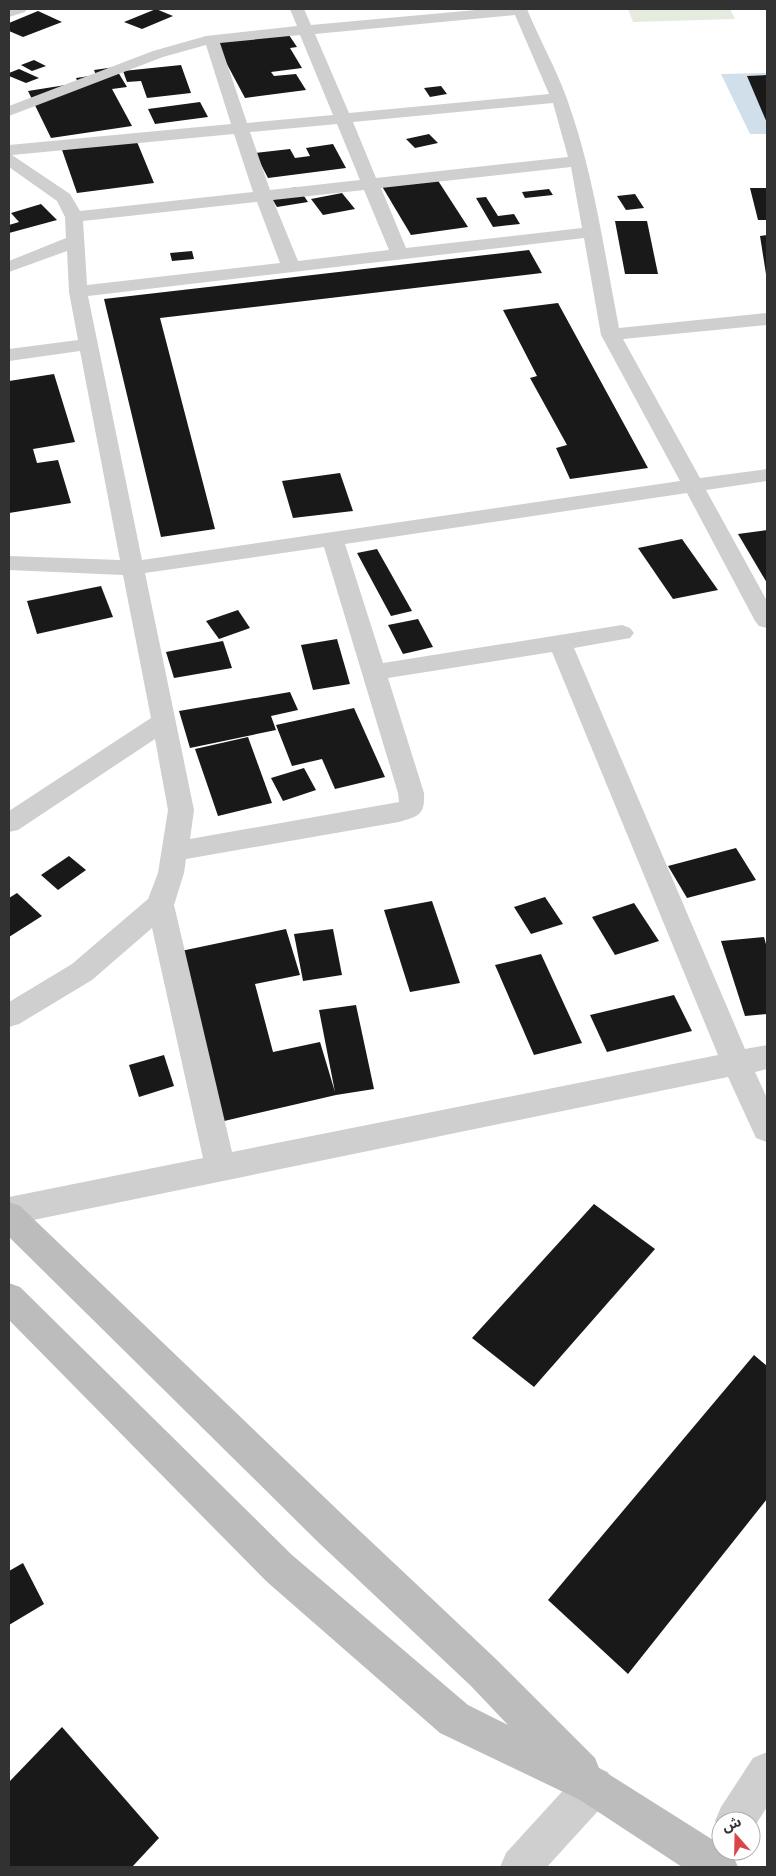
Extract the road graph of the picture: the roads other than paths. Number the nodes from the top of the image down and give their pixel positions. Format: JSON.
{"nodes":[{"id":1,"x":20,"y":9,"type":"edge"},
{"id":2,"x":297,"y":9,"type":"edge"},
{"id":3,"x":520,"y":9,"type":"edge"},
{"id":4,"x":9,"y":13,"type":"edge"},
{"id":5,"x":392,"y":15,"type":"edge"},
{"id":6,"x":306,"y":29,"type":"junction"},
{"id":7,"x":211,"y":39,"type":"junction"},
{"id":8,"x":559,"y":98,"type":"junction"},
{"id":9,"x":9,"y":111,"type":"edge"},
{"id":10,"x":344,"y":119,"type":"junction"},
{"id":11,"x":240,"y":129,"type":"junction"},
{"id":12,"x":9,"y":150,"type":"edge"},
{"id":13,"x":9,"y":159,"type":"edge"},
{"id":14,"x":578,"y":161,"type":"junction"},
{"id":15,"x":370,"y":183,"type":"junction"},
{"id":16,"x":263,"y":196,"type":"junction"},
{"id":17,"x":74,"y":217,"type":"junction"},
{"id":18,"x":593,"y":232,"type":"junction"},
{"id":19,"x":75,"y":241,"type":"junction"},
{"id":20,"x":400,"y":255,"type":"junction"},
{"id":21,"x":9,"y":267,"type":"edge"},
{"id":22,"x":291,"y":267,"type":"junction"},
{"id":23,"x":78,"y":292,"type":"junction"},
{"id":24,"x":767,"y":318,"type":"edge"},
{"id":25,"x":610,"y":335,"type":"junction"},
{"id":26,"x":88,"y":344,"type":"junction"},
{"id":27,"x":9,"y":354,"type":"edge"},
{"id":28,"x":767,"y":476,"type":"edge"},
{"id":29,"x":694,"y":486,"type":"junction"},
{"id":30,"x":333,"y":539,"type":"junction"},
{"id":31,"x":9,"y":563,"type":"edge"},
{"id":32,"x":133,"y":568,"type":"junction"},
{"id":33,"x":767,"y":622,"type":"edge"},
{"id":34,"x":622,"y":633,"type":"dead end"},
{"id":35,"x":560,"y":643,"type":"junction"},
{"id":36,"x":374,"y":672,"type":"junction"},
{"id":37,"x":163,"y":722,"type":"junction"},
{"id":38,"x":9,"y":823,"type":"edge"},
{"id":39,"x":174,"y":851,"type":"junction"},
{"id":40,"x":160,"y":905,"type":"junction"},
{"id":41,"x":9,"y":1016,"type":"edge"},
{"id":42,"x":767,"y":1057,"type":"edge"},
{"id":43,"x":736,"y":1063,"type":"junction"},
{"id":44,"x":767,"y":1129,"type":"edge"},
{"id":45,"x":220,"y":1168,"type":"junction"},
{"id":46,"x":9,"y":1210,"type":"edge"},
{"id":47,"x":9,"y":1216,"type":"edge"},
{"id":48,"x":9,"y":1298,"type":"edge"},
{"id":49,"x":767,"y":1772,"type":"edge"},
{"id":50,"x":594,"y":1786,"type":"junction"},
{"id":51,"x":742,"y":1811,"type":"edge"},
{"id":52,"x":711,"y":1854,"type":"edge"},
{"id":53,"x":520,"y":1867,"type":"edge"}],
"edges":[{"from":1,"to":4,"type":"street"},
{"from":2,"to":6,"type":"street"},
{"from":3,"to":5,"type":"street"},
{"from":3,"to":8,"type":"street"},
{"from":5,"to":6,"type":"street"},
{"from":6,"to":7,"type":"street"},
{"from":6,"to":10,"type":"street"},
{"from":7,"to":9,"type":"street"},
{"from":7,"to":11,"type":"street"},
{"from":8,"to":10,"type":"street"},
{"from":8,"to":14,"type":"street"},
{"from":10,"to":11,"type":"street"},
{"from":10,"to":15,"type":"street"},
{"from":11,"to":12,"type":"street"},
{"from":11,"to":16,"type":"street"},
{"from":13,"to":17,"type":"street"},
{"from":14,"to":15,"type":"street"},
{"from":14,"to":18,"type":"street"},
{"from":15,"to":16,"type":"street"},
{"from":15,"to":20,"type":"street"},
{"from":16,"to":17,"type":"street"},
{"from":16,"to":22,"type":"street"},
{"from":17,"to":19,"type":"street"},
{"from":18,"to":20,"type":"street"},
{"from":18,"to":25,"type":"street"},
{"from":19,"to":21,"type":"street"},
{"from":19,"to":23,"type":"street"},
{"from":20,"to":22,"type":"street"},
{"from":22,"to":23,"type":"street"},
{"from":23,"to":26,"type":"street"},
{"from":24,"to":25,"type":"street"},
{"from":25,"to":29,"type":"street"},
{"from":26,"to":27,"type":"street"},
{"from":26,"to":32,"type":"street"},
{"from":28,"to":29,"type":"street"},
{"from":29,"to":30,"type":"street"},
{"from":29,"to":33,"type":"street"},
{"from":30,"to":32,"type":"street"},
{"from":30,"to":36,"type":"street"},
{"from":31,"to":32,"type":"street"},
{"from":32,"to":37,"type":"street"},
{"from":34,"to":35,"type":"street"},
{"from":35,"to":36,"type":"street"},
{"from":35,"to":43,"type":"street"},
{"from":36,"to":39,"type":"street"},
{"from":37,"to":38,"type":"street"},
{"from":37,"to":39,"type":"street"},
{"from":39,"to":40,"type":"street"},
{"from":40,"to":41,"type":"street"},
{"from":40,"to":45,"type":"street"},
{"from":42,"to":43,"type":"street"},
{"from":43,"to":44,"type":"street"},
{"from":43,"to":45,"type":"street"},
{"from":45,"to":46,"type":"street"},
{"from":47,"to":50,"type":"main road"},
{"from":48,"to":50,"type":"main road"},
{"from":49,"to":51,"type":"street"},
{"from":50,"to":52,"type":"main road"},
{"from":50,"to":53,"type":"street"}]}
